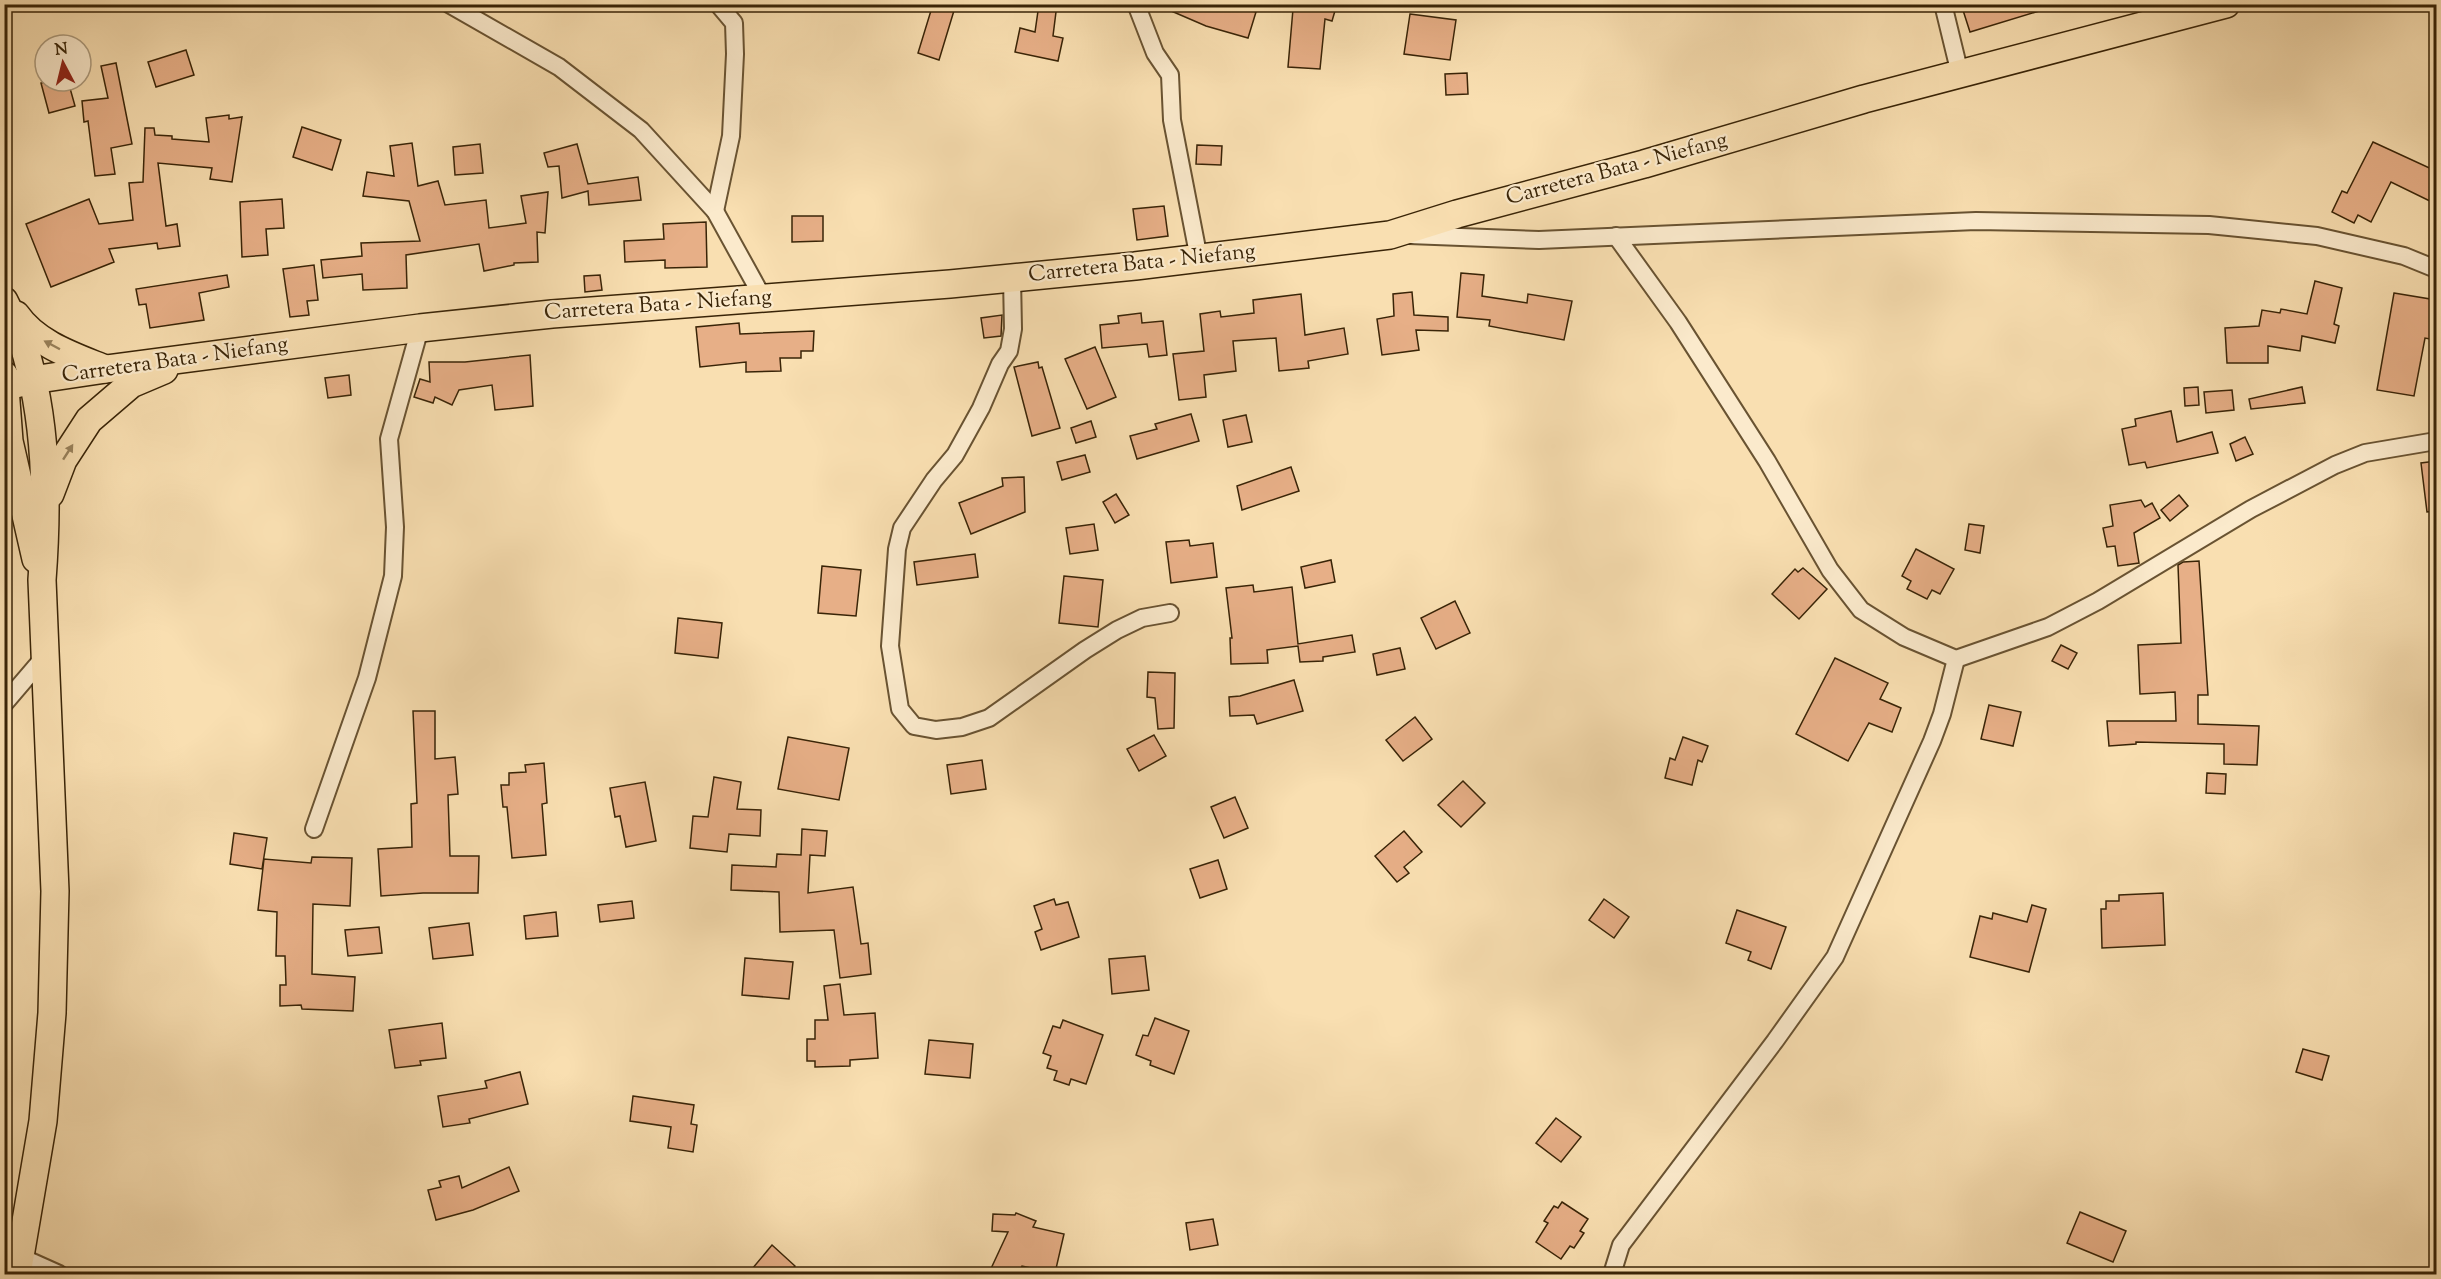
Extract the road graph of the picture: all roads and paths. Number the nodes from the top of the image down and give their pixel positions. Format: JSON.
{"nodes":[{"id":1,"x":449,"y":4,"type":"edge"},
{"id":2,"x":718,"y":4,"type":"edge"},
{"id":3,"x":1136,"y":4,"type":"edge"},
{"id":4,"x":1943,"y":4,"type":"edge"},
{"id":5,"x":2226,"y":4,"type":"edge"},
{"id":6,"x":1960,"y":74,"type":"junction"},
{"id":7,"x":714,"y":211,"type":"junction"},
{"id":8,"x":1390,"y":235,"type":"junction"},
{"id":9,"x":1616,"y":236,"type":"junction"},
{"id":10,"x":1199,"y":259,"type":"junction"},
{"id":11,"x":2436,"y":269,"type":"edge"},
{"id":12,"x":1012,"y":278,"type":"junction"},
{"id":13,"x":763,"y":298,"type":"junction"},
{"id":14,"x":4,"y":299,"type":"edge"},
{"id":15,"x":420,"y":328,"type":"junction"},
{"id":16,"x":190,"y":358,"type":"junction"},
{"id":17,"x":106,"y":369,"type":"junction"},
{"id":18,"x":32,"y":381,"type":"junction"},
{"id":19,"x":5,"y":383,"type":"edge"},
{"id":20,"x":2436,"y":441,"type":"edge"},
{"id":21,"x":4,"y":497,"type":"edge"},
{"id":22,"x":46,"y":506,"type":"junction"},
{"id":23,"x":34,"y":550,"type":"junction"},
{"id":24,"x":42,"y":580,"type":"junction"},
{"id":25,"x":1170,"y":613,"type":"dead end"},
{"id":26,"x":45,"y":656,"type":"junction"},
{"id":27,"x":1956,"y":659,"type":"junction"},
{"id":28,"x":4,"y":704,"type":"edge"},
{"id":29,"x":314,"y":829,"type":"dead end"},
{"id":30,"x":14,"y":1262,"type":"edge"},
{"id":31,"x":59,"y":1275,"type":"edge"},
{"id":32,"x":1612,"y":1275,"type":"edge"}],
"edges":[{"from":1,"to":7,"type":"street"},
{"from":2,"to":7,"type":"street"},
{"from":3,"to":10,"type":"street"},
{"from":4,"to":6,"type":"street"},
{"from":5,"to":6,"type":"main road","name":"Carretera Bata - Niefang"},
{"from":6,"to":8,"type":"main road","name":"Carretera Bata - Niefang"},
{"from":7,"to":13,"type":"street"},
{"from":8,"to":9,"type":"street"},
{"from":8,"to":10,"type":"main road","name":"Carretera Bata - Niefang"},
{"from":9,"to":11,"type":"street"},
{"from":9,"to":27,"type":"street"},
{"from":10,"to":12,"type":"main road","name":"Carretera Bata - Niefang"},
{"from":12,"to":13,"type":"main road","name":"Carretera Bata - Niefang"},
{"from":12,"to":25,"type":"street"},
{"from":13,"to":15,"type":"main road","name":"Carretera Bata - Niefang"},
{"from":17,"to":14,"type":"main road","one_way":true},
{"from":14,"to":18,"type":"main road"},
{"from":15,"to":16,"type":"main road","name":"Carretera Bata - Niefang"},
{"from":15,"to":29,"type":"street"},
{"from":16,"to":17,"type":"main road","name":"Carretera Bata - Niefang"},
{"from":22,"to":16,"type":"main road","one_way":true},
{"from":17,"to":18,"type":"main road","name":"Carretera Bata - Niefang"},
{"from":18,"to":19,"type":"main road","name":"Carretera Bata - Niefang"},
{"from":18,"to":22,"type":"main road"},
{"from":19,"to":23,"type":"main road"},
{"from":20,"to":27,"type":"street"},
{"from":21,"to":23,"type":"main road"},
{"from":22,"to":24,"type":"main road"},
{"from":23,"to":24,"type":"main road"},
{"from":24,"to":26,"type":"main road"},
{"from":26,"to":28,"type":"street"},
{"from":26,"to":30,"type":"main road"},
{"from":27,"to":32,"type":"street"},
{"from":30,"to":31,"type":"street"}]}
